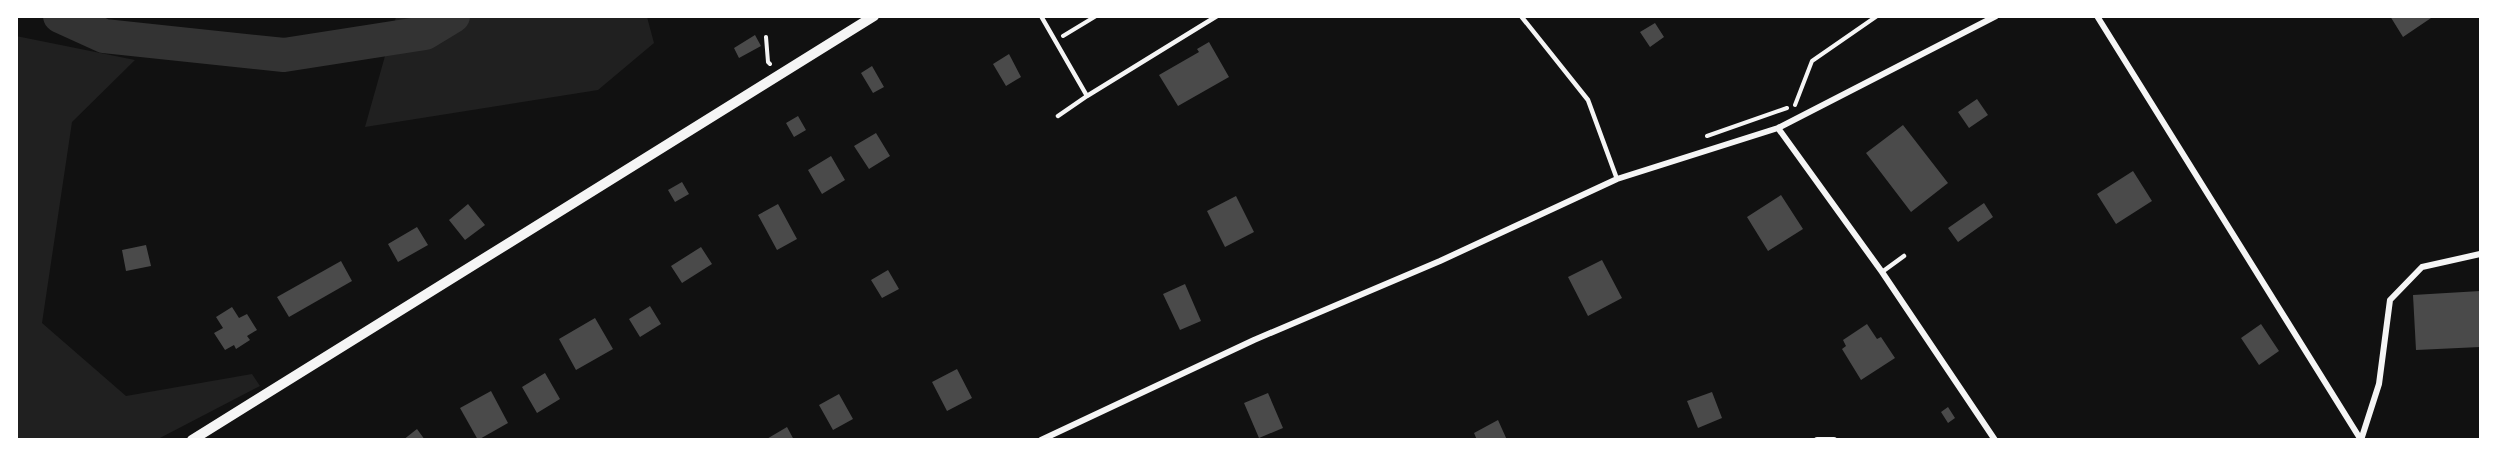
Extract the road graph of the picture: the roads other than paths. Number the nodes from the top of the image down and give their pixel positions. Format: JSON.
{"nodes":[{"id":1,"x":874,"y":16,"type":"edge"},
{"id":2,"x":1041,"y":16,"type":"edge"},
{"id":3,"x":1217,"y":16,"type":"edge"},
{"id":4,"x":1521,"y":16,"type":"edge"},
{"id":5,"x":1996,"y":16,"type":"edge"},
{"id":6,"x":2097,"y":16,"type":"edge"},
{"id":7,"x":1087,"y":96,"type":"junction"},
{"id":8,"x":1058,"y":116,"type":"dead end"},
{"id":9,"x":1778,"y":128,"type":"junction"},
{"id":10,"x":1617,"y":179,"type":"junction"},
{"id":11,"x":2481,"y":254,"type":"edge"},
{"id":12,"x":1904,"y":256,"type":"dead end"},
{"id":13,"x":1882,"y":272,"type":"junction"},
{"id":14,"x":192,"y":440,"type":"edge"},
{"id":15,"x":1041,"y":440,"type":"edge"},
{"id":16,"x":1817,"y":440,"type":"edge"},
{"id":17,"x":1834,"y":440,"type":"edge"},
{"id":18,"x":1995,"y":440,"type":"edge"},
{"id":19,"x":2361,"y":440,"type":"edge"}],
"edges":[{"from":1,"to":14,"type":"street"},
{"from":2,"to":7,"type":"lane"},
{"from":3,"to":7,"type":"lane"},
{"from":4,"to":10,"type":"lane"},
{"from":5,"to":9,"type":"street"},
{"from":6,"to":19,"type":"street"},
{"from":7,"to":8,"type":"lane"},
{"from":9,"to":10,"type":"street"},
{"from":9,"to":13,"type":"street"},
{"from":10,"to":15,"type":"street"},
{"from":11,"to":19,"type":"street"},
{"from":12,"to":13,"type":"lane"},
{"from":13,"to":18,"type":"street"},
{"from":16,"to":17,"type":"street"}]}
